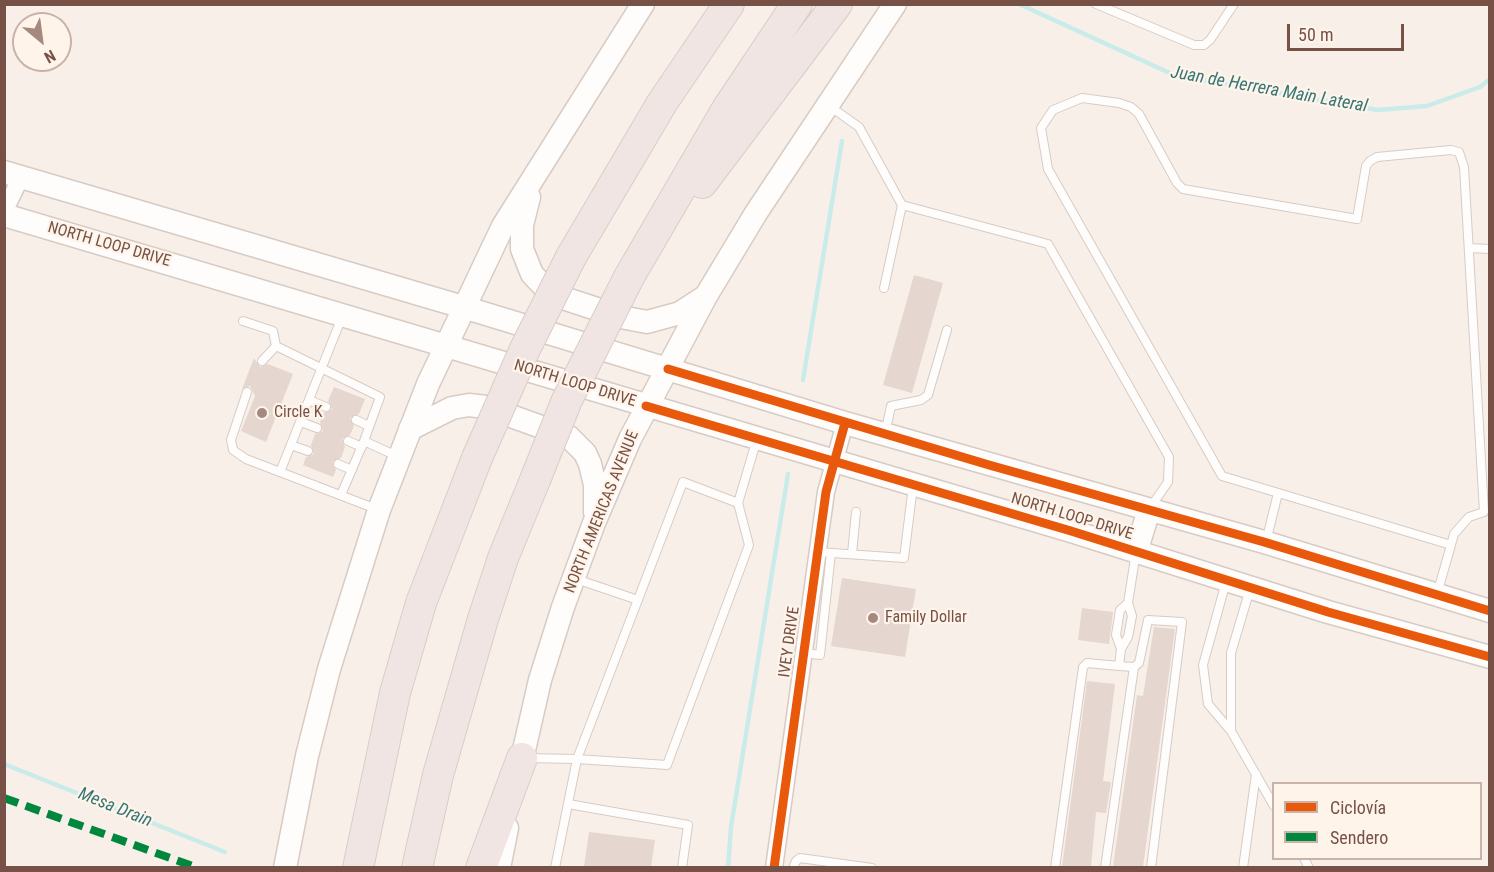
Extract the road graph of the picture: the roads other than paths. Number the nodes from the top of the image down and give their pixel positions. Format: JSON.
{"nodes":[{"id":1,"x":643,"y":4,"type":"edge"},
{"id":2,"x":729,"y":4,"type":"edge"},
{"id":3,"x":797,"y":4,"type":"edge"},
{"id":4,"x":837,"y":4,"type":"edge"},
{"id":5,"x":896,"y":4,"type":"edge"},
{"id":6,"x":1096,"y":4,"type":"edge"},
{"id":7,"x":1234,"y":4,"type":"edge"},
{"id":8,"x":827,"y":105,"type":"junction"},
{"id":9,"x":13,"y":175,"type":"edge"},
{"id":10,"x":533,"y":178,"type":"junction"},
{"id":11,"x":902,"y":205,"type":"junction"},
{"id":12,"x":4,"y":213,"type":"edge"},
{"id":13,"x":662,"y":223,"type":"junction"},
{"id":14,"x":1469,"y":249,"type":"junction"},
{"id":15,"x":1490,"y":249,"type":"edge"},
{"id":16,"x":884,"y":288,"type":"dead end"},
{"id":17,"x":706,"y":296,"type":"junction"},
{"id":18,"x":463,"y":307,"type":"junction"},
{"id":19,"x":343,"y":314,"type":"junction"},
{"id":20,"x":243,"y":321,"type":"dead end"},
{"id":21,"x":946,"y":330,"type":"dead end"},
{"id":22,"x":276,"y":346,"type":"junction"},
{"id":23,"x":448,"y":346,"type":"junction"},
{"id":24,"x":262,"y":361,"type":"dead end"},
{"id":25,"x":322,"y":369,"type":"junction"},
{"id":26,"x":668,"y":369,"type":"junction"},
{"id":27,"x":247,"y":392,"type":"dead end"},
{"id":28,"x":309,"y":400,"type":"junction"},
{"id":29,"x":646,"y":406,"type":"junction"},
{"id":30,"x":326,"y":407,"type":"dead end"},
{"id":31,"x":356,"y":420,"type":"dead end"},
{"id":32,"x":301,"y":422,"type":"junction"},
{"id":33,"x":845,"y":423,"type":"junction"},
{"id":34,"x":369,"y":426,"type":"junction"},
{"id":35,"x":317,"y":428,"type":"dead end"},
{"id":36,"x":410,"y":429,"type":"junction"},
{"id":37,"x":885,"y":434,"type":"junction"},
{"id":38,"x":758,"y":439,"type":"junction"},
{"id":39,"x":348,"y":441,"type":"dead end"},
{"id":40,"x":363,"y":444,"type":"junction"},
{"id":41,"x":291,"y":445,"type":"junction"},
{"id":42,"x":308,"y":451,"type":"dead end"},
{"id":43,"x":400,"y":457,"type":"junction"},
{"id":44,"x":835,"y":461,"type":"junction"},
{"id":45,"x":338,"y":464,"type":"dead end"},
{"id":46,"x":352,"y":470,"type":"junction"},
{"id":47,"x":280,"y":472,"type":"junction"},
{"id":48,"x":913,"y":486,"type":"junction"},
{"id":49,"x":1278,"y":493,"type":"junction"},
{"id":50,"x":341,"y":495,"type":"junction"},
{"id":51,"x":738,"y":503,"type":"junction"},
{"id":52,"x":379,"y":510,"type":"junction"},
{"id":53,"x":1149,"y":510,"type":"junction"},
{"id":54,"x":856,"y":512,"type":"dead end"},
{"id":55,"x":594,"y":523,"type":"junction"},
{"id":56,"x":1266,"y":543,"type":"junction"},
{"id":57,"x":1451,"y":545,"type":"junction"},
{"id":58,"x":825,"y":552,"type":"junction"},
{"id":59,"x":1136,"y":552,"type":"junction"},
{"id":60,"x":852,"y":554,"type":"junction"},
{"id":61,"x":1227,"y":578,"type":"junction"},
{"id":62,"x":574,"y":579,"type":"junction"},
{"id":63,"x":1251,"y":586,"type":"junction"},
{"id":64,"x":1437,"y":595,"type":"junction"},
{"id":65,"x":638,"y":600,"type":"junction"},
{"id":66,"x":1128,"y":603,"type":"junction"},
{"id":67,"x":1490,"y":611,"type":"edge"},
{"id":68,"x":1121,"y":648,"type":"junction"},
{"id":69,"x":1490,"y":657,"type":"edge"},
{"id":70,"x":1119,"y":666,"type":"junction"},
{"id":71,"x":1134,"y":667,"type":"junction"},
{"id":72,"x":1230,"y":731,"type":"junction"},
{"id":73,"x":522,"y":758,"type":"junction"},
{"id":74,"x":577,"y":759,"type":"junction"},
{"id":75,"x":1256,"y":774,"type":"junction"},
{"id":76,"x":1272,"y":802,"type":"edge"},
{"id":77,"x":568,"y":804,"type":"junction"},
{"id":78,"x":285,"y":867,"type":"edge"},
{"id":79,"x":358,"y":867,"type":"edge"},
{"id":80,"x":417,"y":867,"type":"edge"},
{"id":81,"x":481,"y":867,"type":"edge"},
{"id":82,"x":499,"y":867,"type":"edge"},
{"id":83,"x":555,"y":867,"type":"edge"},
{"id":84,"x":682,"y":867,"type":"edge"},
{"id":85,"x":774,"y":867,"type":"edge"},
{"id":86,"x":794,"y":867,"type":"edge"},
{"id":87,"x":872,"y":867,"type":"edge"},
{"id":88,"x":1055,"y":867,"type":"edge"},
{"id":89,"x":1105,"y":867,"type":"edge"},
{"id":90,"x":1151,"y":867,"type":"edge"},
{"id":91,"x":1243,"y":867,"type":"edge"}],
"edges":[{"from":1,"to":10,"type":"main road"},
{"from":2,"to":79,"type":"highway","bridge":true},
{"from":3,"to":13,"type":"highway"},
{"from":4,"to":13,"type":"highway"},
{"from":5,"to":8,"type":"main road","name":"NORTH AMERICAS AVENUE"},
{"from":6,"to":7,"type":"lane"},
{"from":8,"to":11,"type":"lane"},
{"from":8,"to":17,"type":"main road","name":"NORTH AMERICAS AVENUE"},
{"from":9,"to":12,"type":"street"},
{"from":9,"to":18,"type":"main road","name":"NORTH LOOP DRIVE"},
{"from":10,"to":17,"type":"main road"},
{"from":10,"to":18,"type":"main road"},
{"from":11,"to":16,"type":"lane"},
{"from":11,"to":53,"type":"lane"},
{"from":12,"to":19,"type":"main road","name":"NORTH LOOP DRIVE"},
{"from":13,"to":80,"type":"highway","bridge":true},
{"from":14,"to":15,"type":"lane"},
{"from":14,"to":49,"type":"lane"},
{"from":14,"to":57,"type":"lane"},
{"from":17,"to":26,"type":"main road","name":"NORTH AMERICAS AVENUE"},
{"from":18,"to":23,"type":"main road"},
{"from":18,"to":26,"type":"main road","name":"NORTH LOOP DRIVE"},
{"from":19,"to":23,"type":"main road","name":"NORTH LOOP DRIVE"},
{"from":19,"to":25,"type":"lane"},
{"from":20,"to":22,"type":"lane"},
{"from":21,"to":37,"type":"lane"},
{"from":22,"to":24,"type":"lane"},
{"from":22,"to":25,"type":"lane"},
{"from":23,"to":29,"type":"main road","name":"NORTH LOOP DRIVE"},
{"from":23,"to":36,"type":"main road"},
{"from":25,"to":28,"type":"lane"},
{"from":25,"to":34,"type":"lane"},
{"from":26,"to":29,"type":"main road","name":"NORTH AMERICAS AVENUE"},
{"from":26,"to":33,"type":"main road","name":"NORTH LOOP DRIVE"},
{"from":27,"to":47,"type":"lane"},
{"from":28,"to":30,"type":"lane"},
{"from":28,"to":32,"type":"lane"},
{"from":29,"to":38,"type":"main road","name":"NORTH LOOP DRIVE"},
{"from":29,"to":55,"type":"main road","name":"NORTH AMERICAS AVENUE"},
{"from":31,"to":34,"type":"lane"},
{"from":32,"to":35,"type":"lane"},
{"from":32,"to":41,"type":"lane"},
{"from":33,"to":37,"type":"main road","name":"NORTH LOOP DRIVE"},
{"from":33,"to":44,"type":"street","name":"IVEY DRIVE"},
{"from":34,"to":40,"type":"lane"},
{"from":36,"to":43,"type":"main road"},
{"from":36,"to":55,"type":"main road"},
{"from":37,"to":53,"type":"main road","name":"NORTH LOOP DRIVE"},
{"from":38,"to":44,"type":"main road","name":"NORTH LOOP DRIVE"},
{"from":38,"to":51,"type":"lane"},
{"from":39,"to":40,"type":"lane"},
{"from":40,"to":43,"type":"lane"},
{"from":40,"to":46,"type":"lane"},
{"from":41,"to":42,"type":"lane"},
{"from":41,"to":47,"type":"lane"},
{"from":43,"to":52,"type":"main road"},
{"from":44,"to":48,"type":"main road","name":"NORTH LOOP DRIVE"},
{"from":44,"to":58,"type":"street","name":"IVEY DRIVE"},
{"from":45,"to":46,"type":"lane"},
{"from":46,"to":50,"type":"lane"},
{"from":47,"to":50,"type":"lane"},
{"from":48,"to":59,"type":"main road","name":"NORTH LOOP DRIVE"},
{"from":48,"to":60,"type":"lane"},
{"from":49,"to":56,"type":"lane"},
{"from":49,"to":57,"type":"lane"},
{"from":50,"to":52,"type":"lane"},
{"from":51,"to":65,"type":"lane"},
{"from":51,"to":74,"type":"lane"},
{"from":52,"to":78,"type":"main road"},
{"from":53,"to":56,"type":"main road","name":"NORTH LOOP DRIVE"},
{"from":53,"to":59,"type":"main road"},
{"from":54,"to":60,"type":"lane"},
{"from":55,"to":62,"type":"main road","name":"NORTH AMERICAS AVENUE"},
{"from":56,"to":64,"type":"main road","name":"NORTH LOOP DRIVE"},
{"from":57,"to":64,"type":"lane"},
{"from":58,"to":60,"type":"lane"},
{"from":58,"to":85,"type":"street","name":"IVEY DRIVE"},
{"from":59,"to":61,"type":"main road","name":"NORTH LOOP DRIVE"},
{"from":59,"to":66,"type":"lane"},
{"from":61,"to":63,"type":"main road","name":"NORTH LOOP DRIVE"},
{"from":61,"to":72,"type":"lane"},
{"from":62,"to":65,"type":"lane"},
{"from":62,"to":73,"type":"main road","name":"NORTH AMERICAS AVENUE"},
{"from":63,"to":69,"type":"main road","name":"NORTH LOOP DRIVE"},
{"from":63,"to":72,"type":"lane"},
{"from":64,"to":67,"type":"main road","name":"NORTH LOOP DRIVE"},
{"from":65,"to":74,"type":"lane"},
{"from":66,"to":68,"type":"lane"},
{"from":66,"to":68,"type":"lane"},
{"from":68,"to":70,"type":"lane"},
{"from":70,"to":71,"type":"lane"},
{"from":70,"to":88,"type":"lane"},
{"from":71,"to":89,"type":"lane"},
{"from":71,"to":90,"type":"lane"},
{"from":72,"to":75,"type":"lane"},
{"from":73,"to":74,"type":"lane"},
{"from":73,"to":81,"type":"highway"},
{"from":73,"to":82,"type":"main road","name":"NORTH AMERICAS AVENUE"},
{"from":74,"to":77,"type":"lane"},
{"from":75,"to":76,"type":"lane"},
{"from":75,"to":91,"type":"lane"},
{"from":77,"to":83,"type":"lane"},
{"from":77,"to":84,"type":"lane"},
{"from":86,"to":87,"type":"lane"}]}
